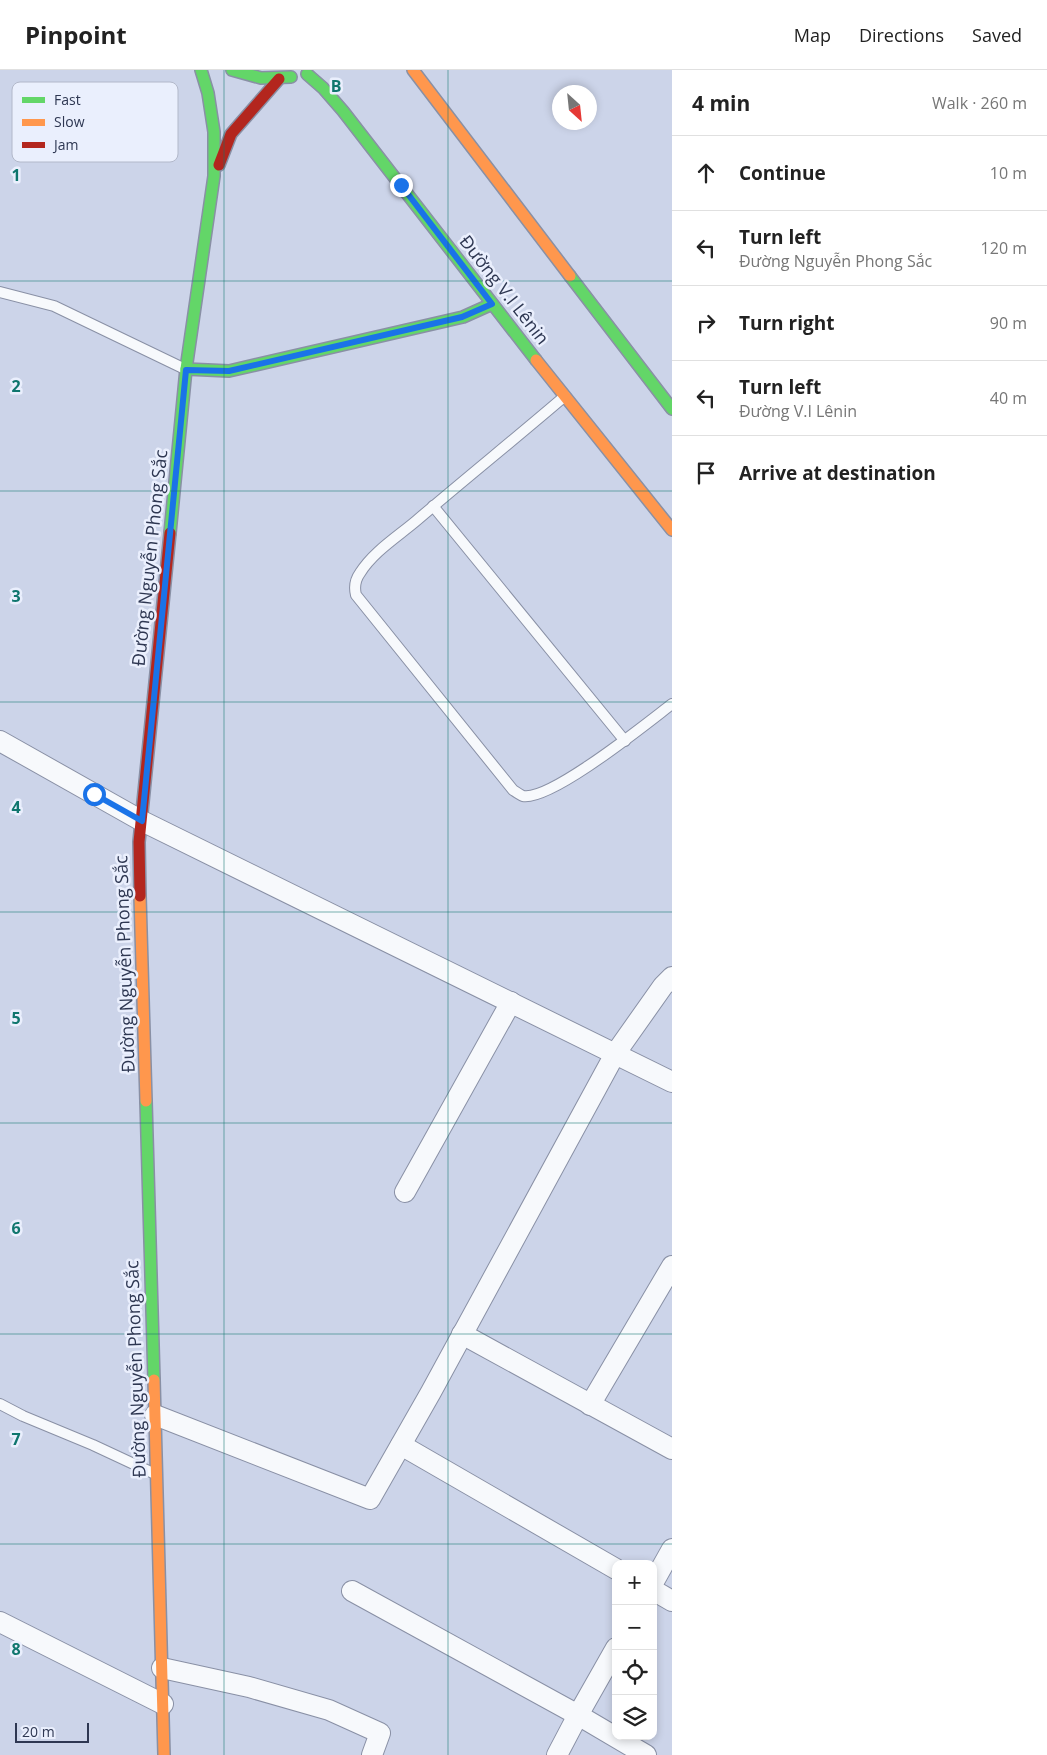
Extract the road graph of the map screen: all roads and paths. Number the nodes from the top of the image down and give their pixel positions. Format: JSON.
{"nodes":[{"id":1,"x":201,"y":70,"type":"edge"},
{"id":2,"x":232,"y":70,"type":"edge"},
{"id":3,"x":413,"y":70,"type":"edge"},
{"id":4,"x":310,"y":72,"type":"edge"},
{"id":5,"x":279,"y":79,"type":"junction"},
{"id":6,"x":214,"y":176,"type":"junction"},
{"id":7,"x":0,"y":292,"type":"edge"},
{"id":8,"x":492,"y":304,"type":"junction"},
{"id":9,"x":186,"y":370,"type":"junction"},
{"id":10,"x":566,"y":395,"type":"junction"},
{"id":11,"x":672,"y":409,"type":"edge"},
{"id":12,"x":433,"y":506,"type":"junction"},
{"id":13,"x":672,"y":530,"type":"edge"},
{"id":14,"x":672,"y":704,"type":"edge"},
{"id":15,"x":0,"y":741,"type":"edge"},
{"id":16,"x":624,"y":741,"type":"junction"},
{"id":17,"x":142,"y":821,"type":"junction"},
{"id":18,"x":672,"y":977,"type":"edge"},
{"id":19,"x":511,"y":1002,"type":"junction"},
{"id":20,"x":615,"y":1054,"type":"junction"},
{"id":21,"x":672,"y":1082,"type":"edge"},
{"id":22,"x":405,"y":1192,"type":"dead end"},
{"id":23,"x":672,"y":1266,"type":"edge"},
{"id":24,"x":462,"y":1334,"type":"junction"},
{"id":25,"x":0,"y":1404,"type":"edge"},
{"id":26,"x":590,"y":1405,"type":"junction"},
{"id":27,"x":155,"y":1415,"type":"junction"},
{"id":28,"x":400,"y":1445,"type":"junction"},
{"id":29,"x":672,"y":1449,"type":"edge"},
{"id":30,"x":157,"y":1474,"type":"junction"},
{"id":31,"x":672,"y":1549,"type":"edge"},
{"id":32,"x":612,"y":1567,"type":"edge"},
{"id":33,"x":657,"y":1576,"type":"edge"},
{"id":34,"x":352,"y":1591,"type":"dead end"},
{"id":35,"x":657,"y":1592,"type":"edge"},
{"id":36,"x":672,"y":1601,"type":"edge"},
{"id":37,"x":0,"y":1622,"type":"edge"},
{"id":38,"x":615,"y":1650,"type":"edge"},
{"id":39,"x":162,"y":1668,"type":"junction"},
{"id":40,"x":163,"y":1704,"type":"junction"},
{"id":41,"x":578,"y":1715,"type":"junction"},
{"id":42,"x":164,"y":1755,"type":"edge"},
{"id":43,"x":372,"y":1755,"type":"edge"},
{"id":44,"x":557,"y":1755,"type":"edge"},
{"id":45,"x":646,"y":1755,"type":"edge"}],
"edges":[{"from":1,"to":6,"type":"main road","name":"Đường Nguyễn Phong Sắc"},
{"from":2,"to":5,"type":"main road"},
{"from":3,"to":11,"type":"main road"},
{"from":4,"to":5,"type":"main road"},
{"from":4,"to":8,"type":"main road","name":"Đường V.I Lênin"},
{"from":5,"to":6,"type":"main road","name":"Đường Nguyễn Phong Sắc"},
{"from":6,"to":9,"type":"main road","name":"Đường Nguyễn Phong Sắc"},
{"from":7,"to":9,"type":"lane"},
{"from":8,"to":9,"type":"main road"},
{"from":8,"to":10,"type":"main road","name":"Đường V.I Lênin"},
{"from":9,"to":17,"type":"main road","name":"Đường Nguyễn Phong Sắc"},
{"from":10,"to":12,"type":"lane"},
{"from":10,"to":13,"type":"main road","name":"Đường V.I Lênin"},
{"from":12,"to":16,"type":"lane"},
{"from":12,"to":16,"type":"lane"},
{"from":14,"to":16,"type":"lane"},
{"from":15,"to":17,"type":"street"},
{"from":17,"to":19,"type":"street"},
{"from":17,"to":27,"type":"main road","name":"Đường Nguyễn Phong Sắc"},
{"from":18,"to":20,"type":"street"},
{"from":19,"to":20,"type":"street"},
{"from":19,"to":22,"type":"street"},
{"from":20,"to":21,"type":"street"},
{"from":20,"to":24,"type":"street"},
{"from":23,"to":26,"type":"street"},
{"from":24,"to":26,"type":"street"},
{"from":24,"to":28,"type":"street"},
{"from":25,"to":30,"type":"lane"},
{"from":26,"to":29,"type":"street"},
{"from":27,"to":28,"type":"street"},
{"from":27,"to":30,"type":"main road","name":"Đường Nguyễn Phong Sắc"},
{"from":28,"to":32,"type":"street"},
{"from":30,"to":39,"type":"main road","name":"Đường Nguyễn Phong Sắc"},
{"from":31,"to":33,"type":"street"},
{"from":34,"to":41,"type":"street"},
{"from":35,"to":36,"type":"street"},
{"from":37,"to":40,"type":"street"},
{"from":38,"to":41,"type":"street"},
{"from":39,"to":40,"type":"main road","name":"Đường Nguyễn Phong Sắc"},
{"from":39,"to":43,"type":"street"},
{"from":40,"to":42,"type":"main road","name":"Đường Nguyễn Phong Sắc"},
{"from":41,"to":44,"type":"street"},
{"from":41,"to":45,"type":"street"}]}
